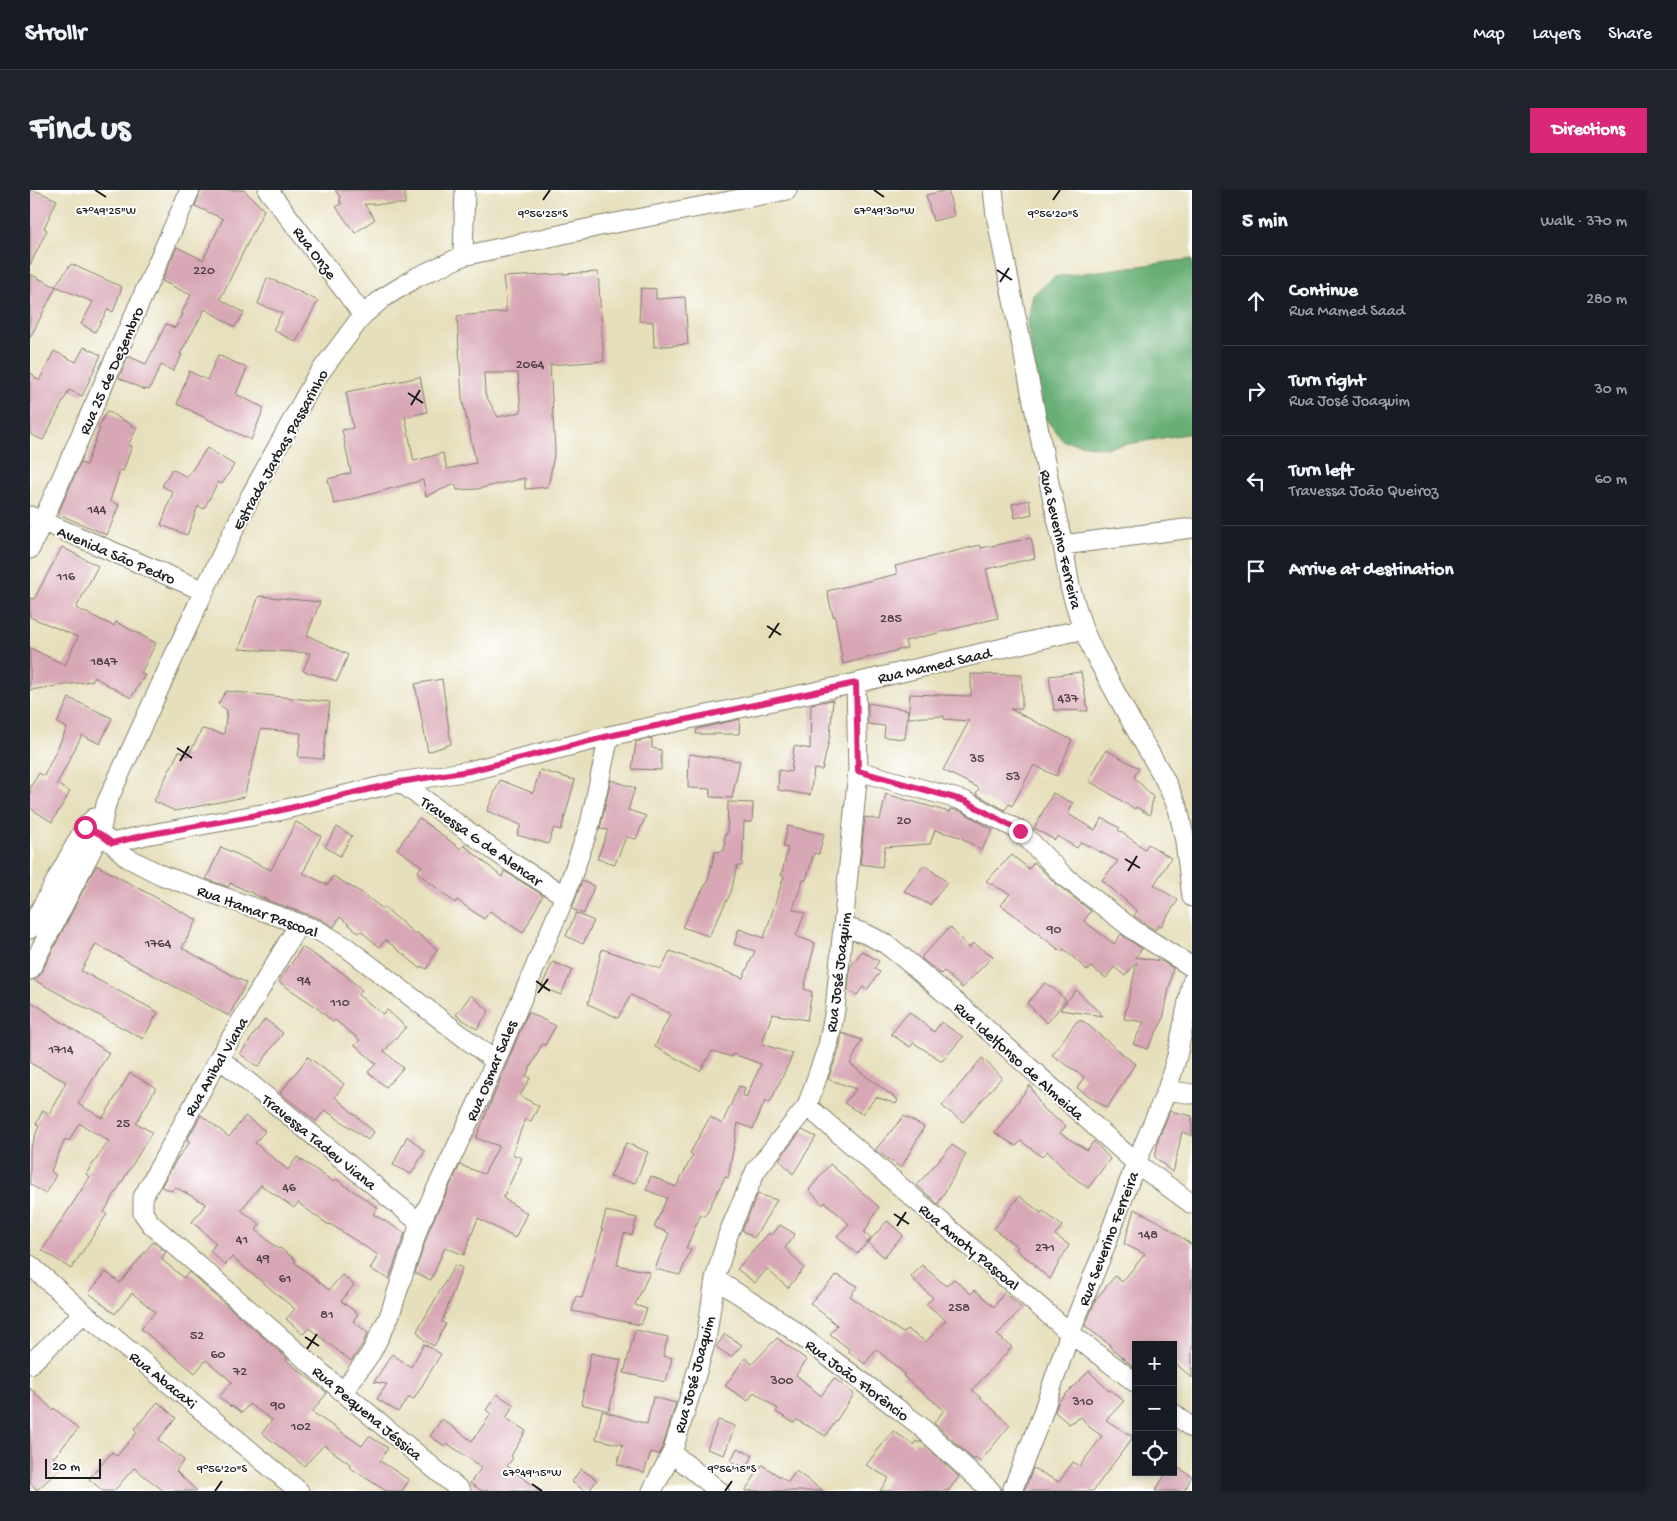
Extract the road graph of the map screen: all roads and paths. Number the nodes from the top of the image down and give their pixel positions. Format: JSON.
{"nodes":[{"id":1,"x":190,"y":190,"type":"edge"},
{"id":2,"x":268,"y":190,"type":"edge"},
{"id":3,"x":465,"y":190,"type":"edge"},
{"id":4,"x":787,"y":190,"type":"edge"},
{"id":5,"x":993,"y":190,"type":"edge"},
{"id":6,"x":463,"y":256,"type":"junction"},
{"id":7,"x":363,"y":315,"type":"junction"},
{"id":8,"x":36,"y":519,"type":"edge"},
{"id":9,"x":1192,"y":528,"type":"edge"},
{"id":10,"x":1063,"y":545,"type":"junction"},
{"id":11,"x":30,"y":549,"type":"edge"},
{"id":12,"x":204,"y":591,"type":"junction"},
{"id":13,"x":1083,"y":629,"type":"junction"},
{"id":14,"x":856,"y":683,"type":"junction"},
{"id":15,"x":609,"y":736,"type":"junction"},
{"id":16,"x":858,"y":771,"type":"junction"},
{"id":17,"x":400,"y":782,"type":"junction"},
{"id":18,"x":99,"y":835,"type":"junction"},
{"id":19,"x":565,"y":896,"type":"junction"},
{"id":20,"x":1192,"y":897,"type":"edge"},
{"id":21,"x":299,"y":924,"type":"junction"},
{"id":22,"x":843,"y":926,"type":"junction"},
{"id":23,"x":30,"y":929,"type":"edge"},
{"id":24,"x":1192,"y":967,"type":"edge"},
{"id":25,"x":30,"y":970,"type":"edge"},
{"id":26,"x":1192,"y":982,"type":"edge"},
{"id":27,"x":219,"y":1058,"type":"junction"},
{"id":28,"x":495,"y":1061,"type":"junction"},
{"id":29,"x":1167,"y":1090,"type":"junction"},
{"id":30,"x":1192,"y":1094,"type":"edge"},
{"id":31,"x":807,"y":1106,"type":"junction"},
{"id":32,"x":1136,"y":1163,"type":"junction"},
{"id":33,"x":1192,"y":1204,"type":"edge"},
{"id":34,"x":143,"y":1213,"type":"joint"},
{"id":35,"x":420,"y":1223,"type":"junction"},
{"id":36,"x":30,"y":1265,"type":"edge"},
{"id":37,"x":715,"y":1279,"type":"junction"},
{"id":38,"x":84,"y":1313,"type":"junction"},
{"id":39,"x":1070,"y":1333,"type":"junction"},
{"id":40,"x":30,"y":1364,"type":"edge"},
{"id":41,"x":1132,"y":1380,"type":"edge"},
{"id":42,"x":343,"y":1392,"type":"junction"},
{"id":43,"x":1177,"y":1415,"type":"edge"},
{"id":44,"x":1192,"y":1428,"type":"edge"},
{"id":45,"x":672,"y":1453,"type":"junction"},
{"id":46,"x":299,"y":1491,"type":"edge"},
{"id":47,"x":461,"y":1491,"type":"edge"},
{"id":48,"x":652,"y":1491,"type":"edge"},
{"id":49,"x":719,"y":1491,"type":"edge"},
{"id":50,"x":991,"y":1491,"type":"edge"},
{"id":51,"x":1012,"y":1491,"type":"edge"}],
"edges":[{"from":1,"to":8,"type":"street","name":"Rua 25 de Dezembro"},
{"from":2,"to":7,"type":"street","name":"Rua Onze"},
{"from":3,"to":6,"type":"street"},
{"from":4,"to":6,"type":"street","name":"Estrada Jarbas Passarinho"},
{"from":5,"to":10,"type":"street","name":"Rua Severino Ferreira"},
{"from":6,"to":7,"type":"street","name":"Estrada Jarbas Passarinho"},
{"from":7,"to":12,"type":"street","name":"Estrada Jarbas Passarinho"},
{"from":8,"to":11,"type":"street","name":"Rua 25 de Dezembro"},
{"from":8,"to":12,"type":"street","name":"Avenida São Pedro"},
{"from":9,"to":10,"type":"street"},
{"from":10,"to":13,"type":"street","name":"Rua Severino Ferreira"},
{"from":12,"to":18,"type":"street","name":"Estrada Jarbas Passarinho"},
{"from":13,"to":14,"type":"street","name":"Rua Mamed Saad"},
{"from":13,"to":20,"type":"street","name":"Rua Severino Ferreira"},
{"from":14,"to":15,"type":"street","name":"Rua Mamed Saad"},
{"from":14,"to":16,"type":"street","name":"Rua José Joaquim"},
{"from":15,"to":17,"type":"street","name":"Rua Mamed Saad"},
{"from":15,"to":19,"type":"street","name":"Rua Osmar Sales"},
{"from":16,"to":22,"type":"street","name":"Rua José Joaquim"},
{"from":16,"to":24,"type":"street"},
{"from":17,"to":18,"type":"street","name":"Rua Mamed Saad"},
{"from":17,"to":19,"type":"street","name":"Travessa G de Alencar"},
{"from":18,"to":21,"type":"street","name":"Rua Itamar Pascoal"},
{"from":18,"to":23,"type":"street","name":"Estrada Jarbas Passarinho"},
{"from":18,"to":25,"type":"street","name":"Estrada Jarbas Passarinho"},
{"from":19,"to":28,"type":"street","name":"Rua Osmar Sales"},
{"from":21,"to":27,"type":"street","name":"Rua Anibal Viana"},
{"from":21,"to":28,"type":"street","name":"Rua Itamar Pascoal"},
{"from":22,"to":31,"type":"street","name":"Rua José Joaquim"},
{"from":22,"to":32,"type":"street","name":"Rua Idelfonso de Almeida"},
{"from":26,"to":29,"type":"street","name":"Rua Severino Ferreira"},
{"from":27,"to":34,"type":"street","name":"Rua Anibal Viana"},
{"from":27,"to":35,"type":"street","name":"Travessa Tadeu Viana"},
{"from":28,"to":35,"type":"street","name":"Rua Osmar Sales"},
{"from":29,"to":30,"type":"street"},
{"from":29,"to":32,"type":"street","name":"Rua Severino Ferreira"},
{"from":31,"to":37,"type":"street","name":"Rua José Joaquim"},
{"from":31,"to":39,"type":"street","name":"Rua Amoty Pascoal"},
{"from":32,"to":33,"type":"street","name":"Rua Idelfonso de Almeida"},
{"from":32,"to":39,"type":"street","name":"Rua Severino Ferreira"},
{"from":34,"to":42,"type":"street","name":"Rua Pequena Jéssica"},
{"from":35,"to":42,"type":"street","name":"Rua Osmar Sales"},
{"from":36,"to":38,"type":"street","name":"Rua Abacaxi"},
{"from":37,"to":45,"type":"street","name":"Rua José Joaquim"},
{"from":37,"to":50,"type":"street","name":"Rua João Florêncio"},
{"from":38,"to":40,"type":"street"},
{"from":38,"to":46,"type":"street","name":"Rua Abacaxi"},
{"from":39,"to":41,"type":"street","name":"Rua Amoty Pascoal"},
{"from":39,"to":51,"type":"street","name":"Rua Severino Ferreira"},
{"from":42,"to":47,"type":"street","name":"Rua Pequena Jéssica"},
{"from":43,"to":44,"type":"street"},
{"from":45,"to":48,"type":"street","name":"Rua José Joaquim"},
{"from":45,"to":49,"type":"street"}]}
